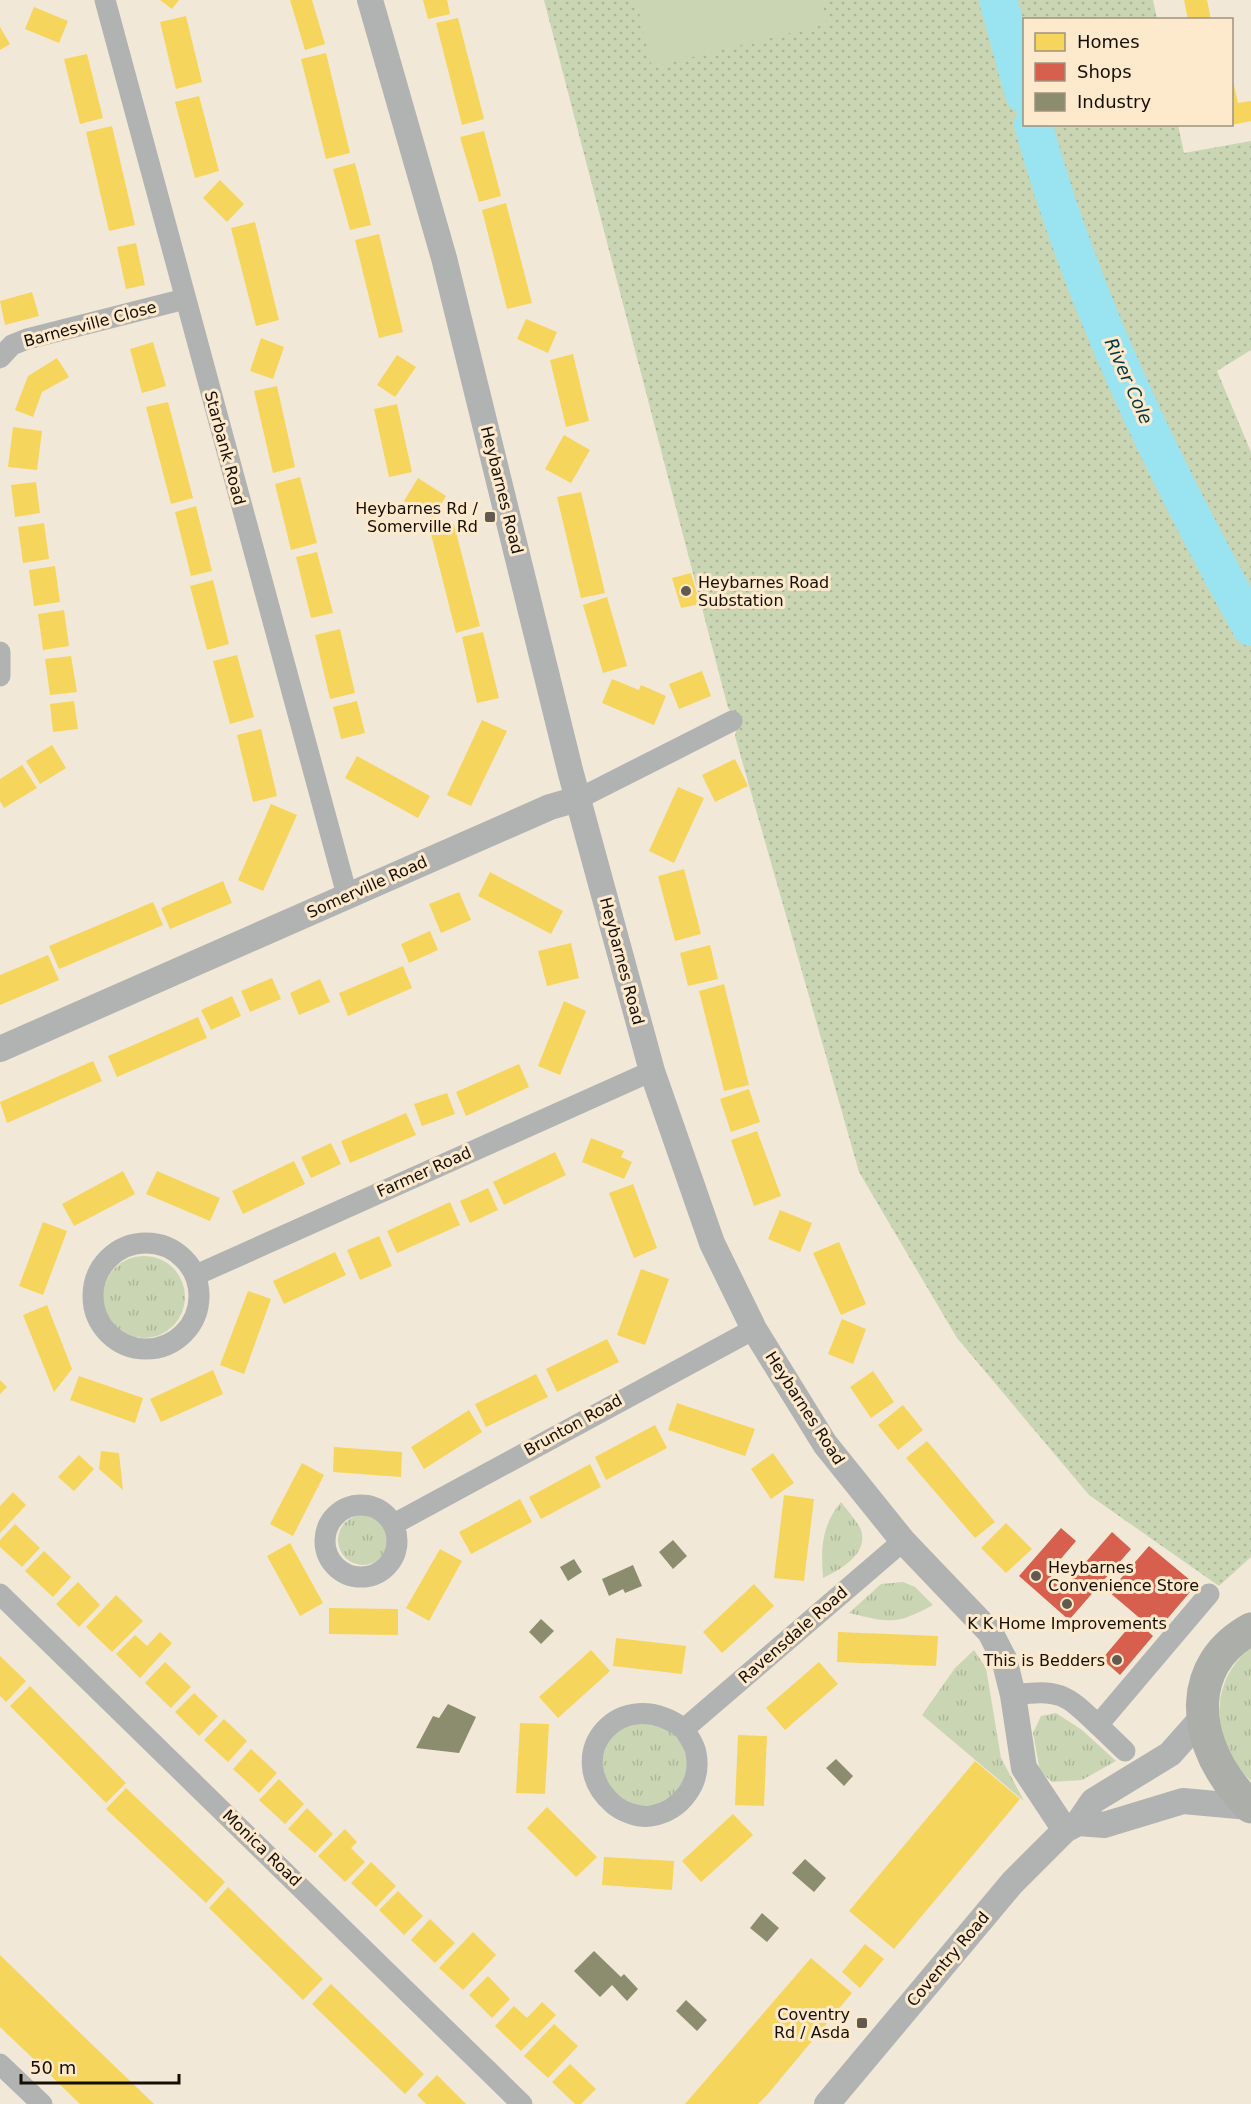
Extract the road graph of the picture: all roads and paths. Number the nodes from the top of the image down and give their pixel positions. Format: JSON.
{"nodes":[{"id":1,"x":105,"y":0,"type":"edge"},
{"id":2,"x":370,"y":0,"type":"edge"},
{"id":3,"x":185,"y":299,"type":"junction"},
{"id":4,"x":0,"y":358,"type":"edge"},
{"id":5,"x":0,"y":652,"type":"edge"},
{"id":6,"x":0,"y":676,"type":"edge"},
{"id":7,"x":732,"y":720,"type":"dead end"},
{"id":8,"x":578,"y":799,"type":"junction"},
{"id":9,"x":347,"y":895,"type":"junction"},
{"id":10,"x":0,"y":1049,"type":"edge"},
{"id":11,"x":652,"y":1071,"type":"junction"},
{"id":12,"x":196,"y":1275,"type":"junction"},
{"id":13,"x":754,"y":1329,"type":"junction"},
{"id":14,"x":394,"y":1524,"type":"dead end"},
{"id":15,"x":903,"y":1541,"type":"junction"},
{"id":16,"x":0,"y":1594,"type":"edge"},
{"id":17,"x":1209,"y":1594,"type":"dead end"},
{"id":18,"x":1251,"y":1629,"type":"edge"},
{"id":19,"x":1013,"y":1695,"type":"junction"},
{"id":20,"x":1202,"y":1718,"type":"junction"},
{"id":21,"x":1098,"y":1725,"type":"junction"},
{"id":22,"x":684,"y":1729,"type":"junction"},
{"id":23,"x":1125,"y":1751,"type":"dead end"},
{"id":24,"x":1250,"y":1807,"type":"edge"},
{"id":25,"x":1071,"y":1827,"type":"junction"},
{"id":26,"x":0,"y":2064,"type":"edge"},
{"id":27,"x":42,"y":2104,"type":"edge"},
{"id":28,"x":522,"y":2104,"type":"edge"},
{"id":29,"x":827,"y":2104,"type":"edge"}],
"edges":[{"from":1,"to":3,"type":"street","name":"Starbank Road"},
{"from":2,"to":8,"type":"street","name":"Heybarnes Road"},
{"from":3,"to":4,"type":"street","name":"Barnesville Close"},
{"from":3,"to":9,"type":"street","name":"Starbank Road"},
{"from":5,"to":6,"type":"street"},
{"from":7,"to":8,"type":"street","name":"Somerville Road"},
{"from":8,"to":9,"type":"street","name":"Somerville Road"},
{"from":8,"to":11,"type":"street","name":"Heybarnes Road"},
{"from":9,"to":10,"type":"street","name":"Somerville Road"},
{"from":11,"to":12,"type":"street","name":"Farmer Road"},
{"from":11,"to":13,"type":"street","name":"Heybarnes Road"},
{"from":12,"to":12,"type":"street"},
{"from":13,"to":14,"type":"street","name":"Brunton Road"},
{"from":13,"to":15,"type":"street","name":"Heybarnes Road"},
{"from":15,"to":19,"type":"street","name":"Heybarnes Road"},
{"from":15,"to":22,"type":"street","name":"Ravensdale Road"},
{"from":16,"to":28,"type":"street","name":"Monica Road"},
{"from":17,"to":21,"type":"street"},
{"from":18,"to":20,"type":"highway"},
{"from":19,"to":21,"type":"street"},
{"from":19,"to":25,"type":"street","name":"Heybarnes Road"},
{"from":20,"to":24,"type":"highway"},
{"from":20,"to":25,"type":"street","name":"Coventry Road"},
{"from":21,"to":23,"type":"street"},
{"from":22,"to":22,"type":"street"},
{"from":24,"to":25,"type":"street"},
{"from":25,"to":29,"type":"street","name":"Coventry Road"},
{"from":26,"to":27,"type":"street"}]}
